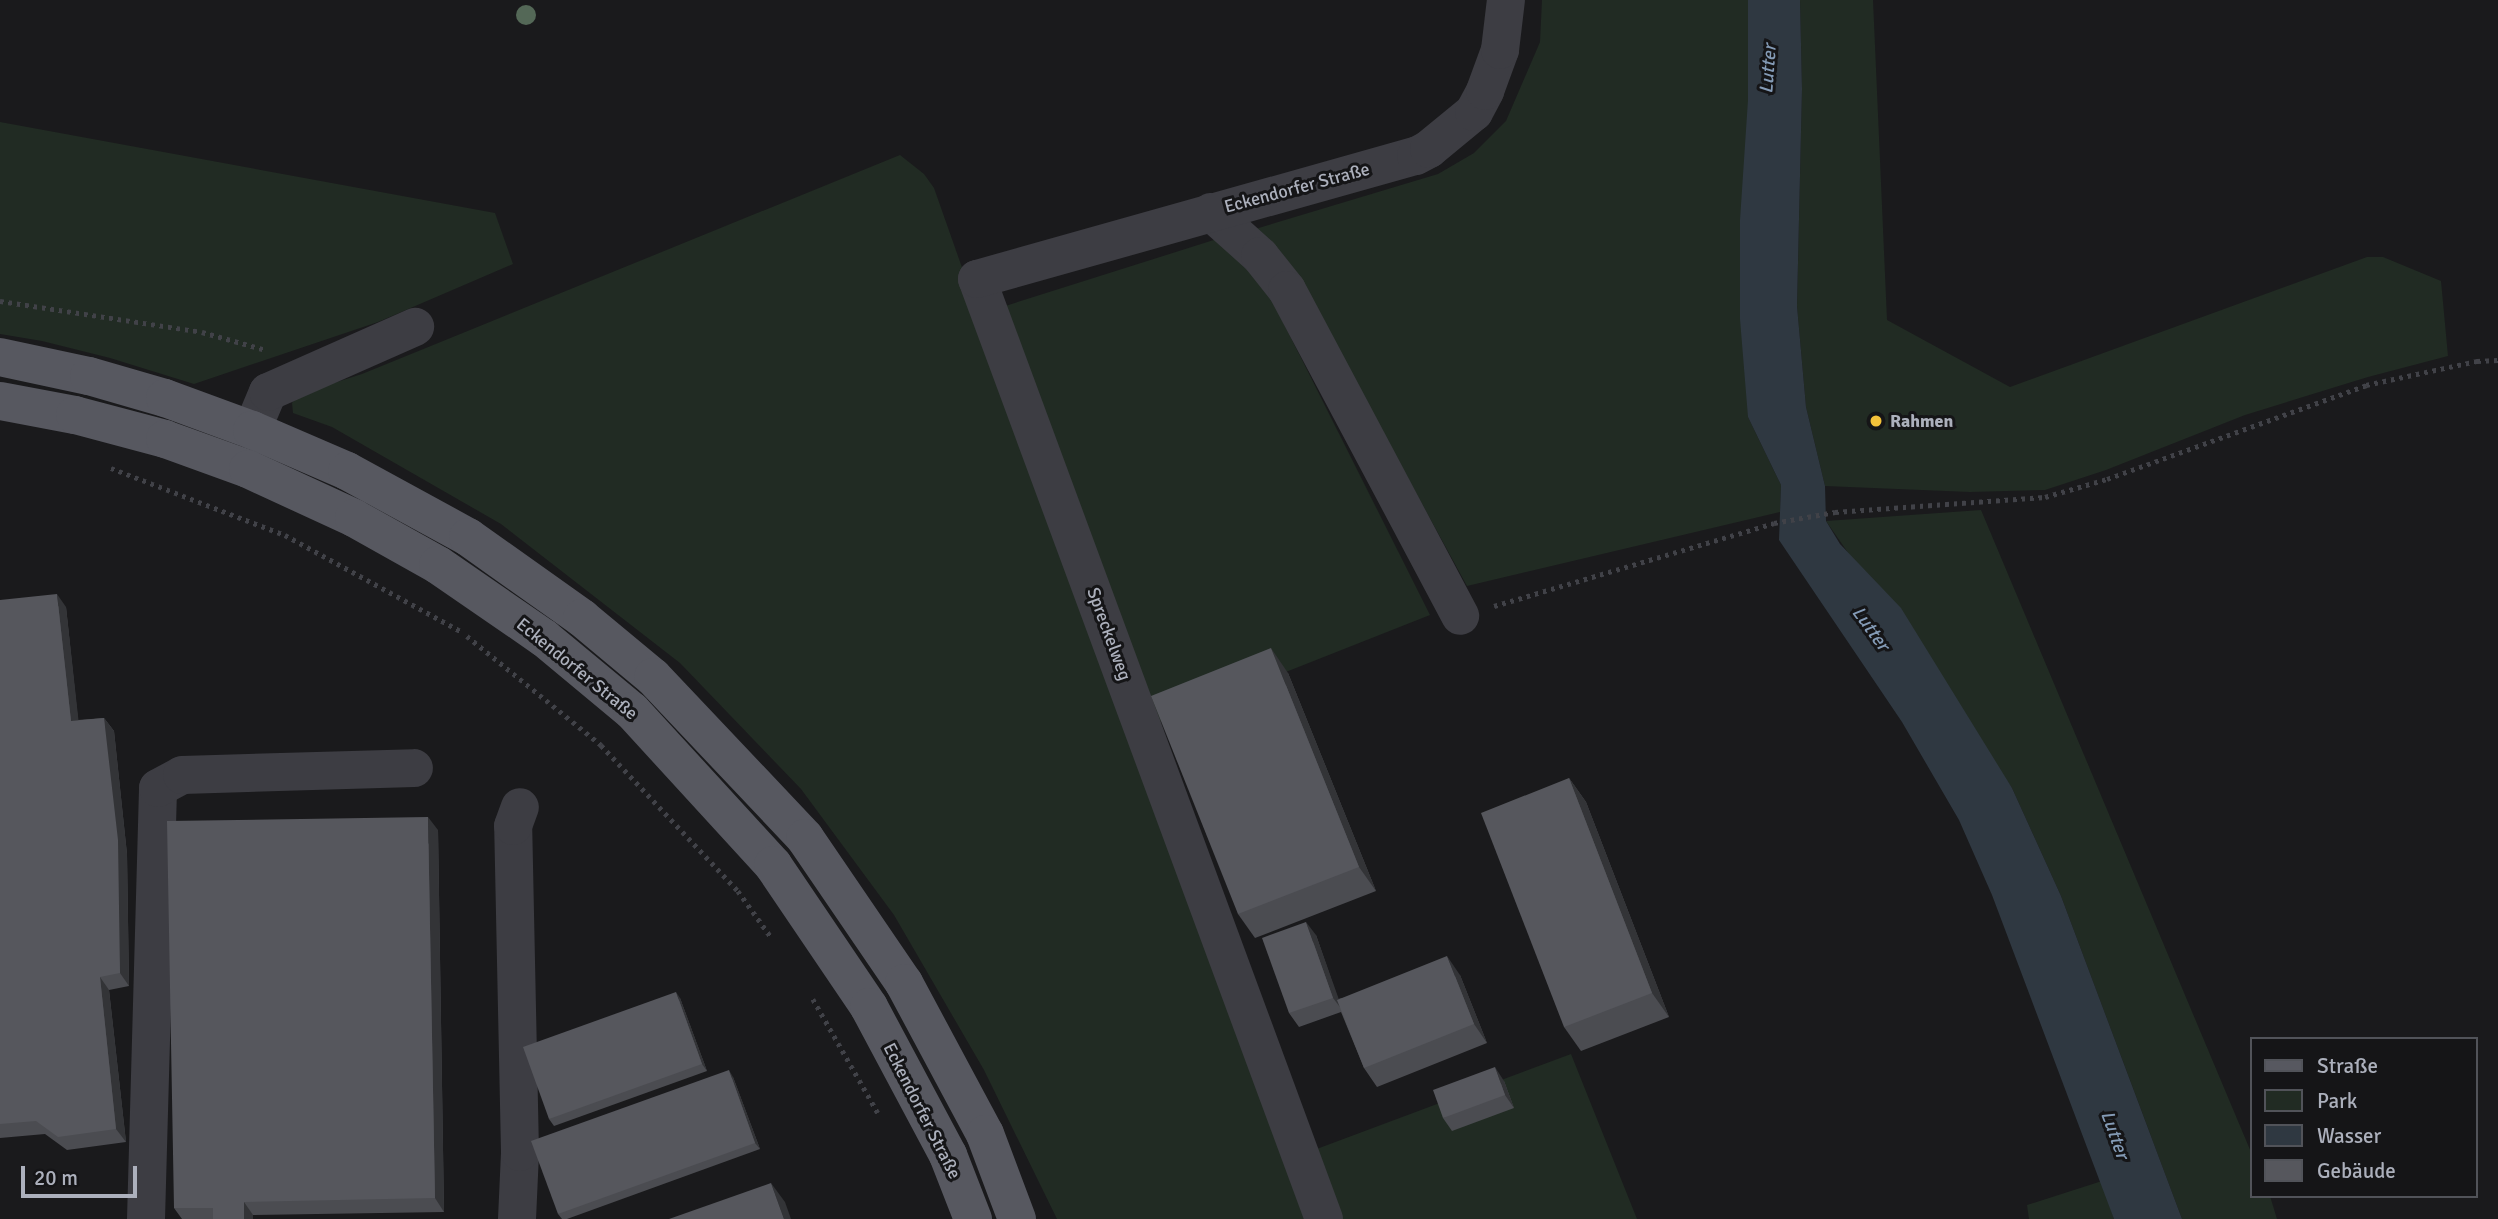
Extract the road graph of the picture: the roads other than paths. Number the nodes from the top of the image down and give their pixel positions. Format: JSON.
{"nodes":[{"id":1,"x":1506,"y":0,"type":"edge"},
{"id":2,"x":1211,"y":212,"type":"junction"},
{"id":3,"x":415,"y":327,"type":"dead end"},
{"id":4,"x":0,"y":357,"type":"edge"},
{"id":5,"x":0,"y":401,"type":"edge"},
{"id":6,"x":252,"y":430,"type":"junction"},
{"id":7,"x":1460,"y":616,"type":"road end"},
{"id":8,"x":414,"y":768,"type":"dead end"},
{"id":9,"x":520,"y":807,"type":"dead end"},
{"id":10,"x":146,"y":1219,"type":"edge"},
{"id":11,"x":517,"y":1219,"type":"edge"},
{"id":12,"x":973,"y":1219,"type":"edge"},
{"id":13,"x":1017,"y":1219,"type":"edge"},
{"id":14,"x":1324,"y":1219,"type":"edge"}],
"edges":[{"from":1,"to":2,"type":"street","name":"Eckendorfer Straße"},
{"from":2,"to":7,"type":"street","name":"Eckendorfer Straße"},
{"from":2,"to":14,"type":"street","name":"Spreckelweg"},
{"from":3,"to":6,"type":"street"},
{"from":4,"to":6,"type":"main road"},
{"from":5,"to":12,"type":"main road","name":"Eckendorfer Straße"},
{"from":6,"to":13,"type":"main road"},
{"from":8,"to":10,"type":"street"},
{"from":9,"to":11,"type":"street"}]}
